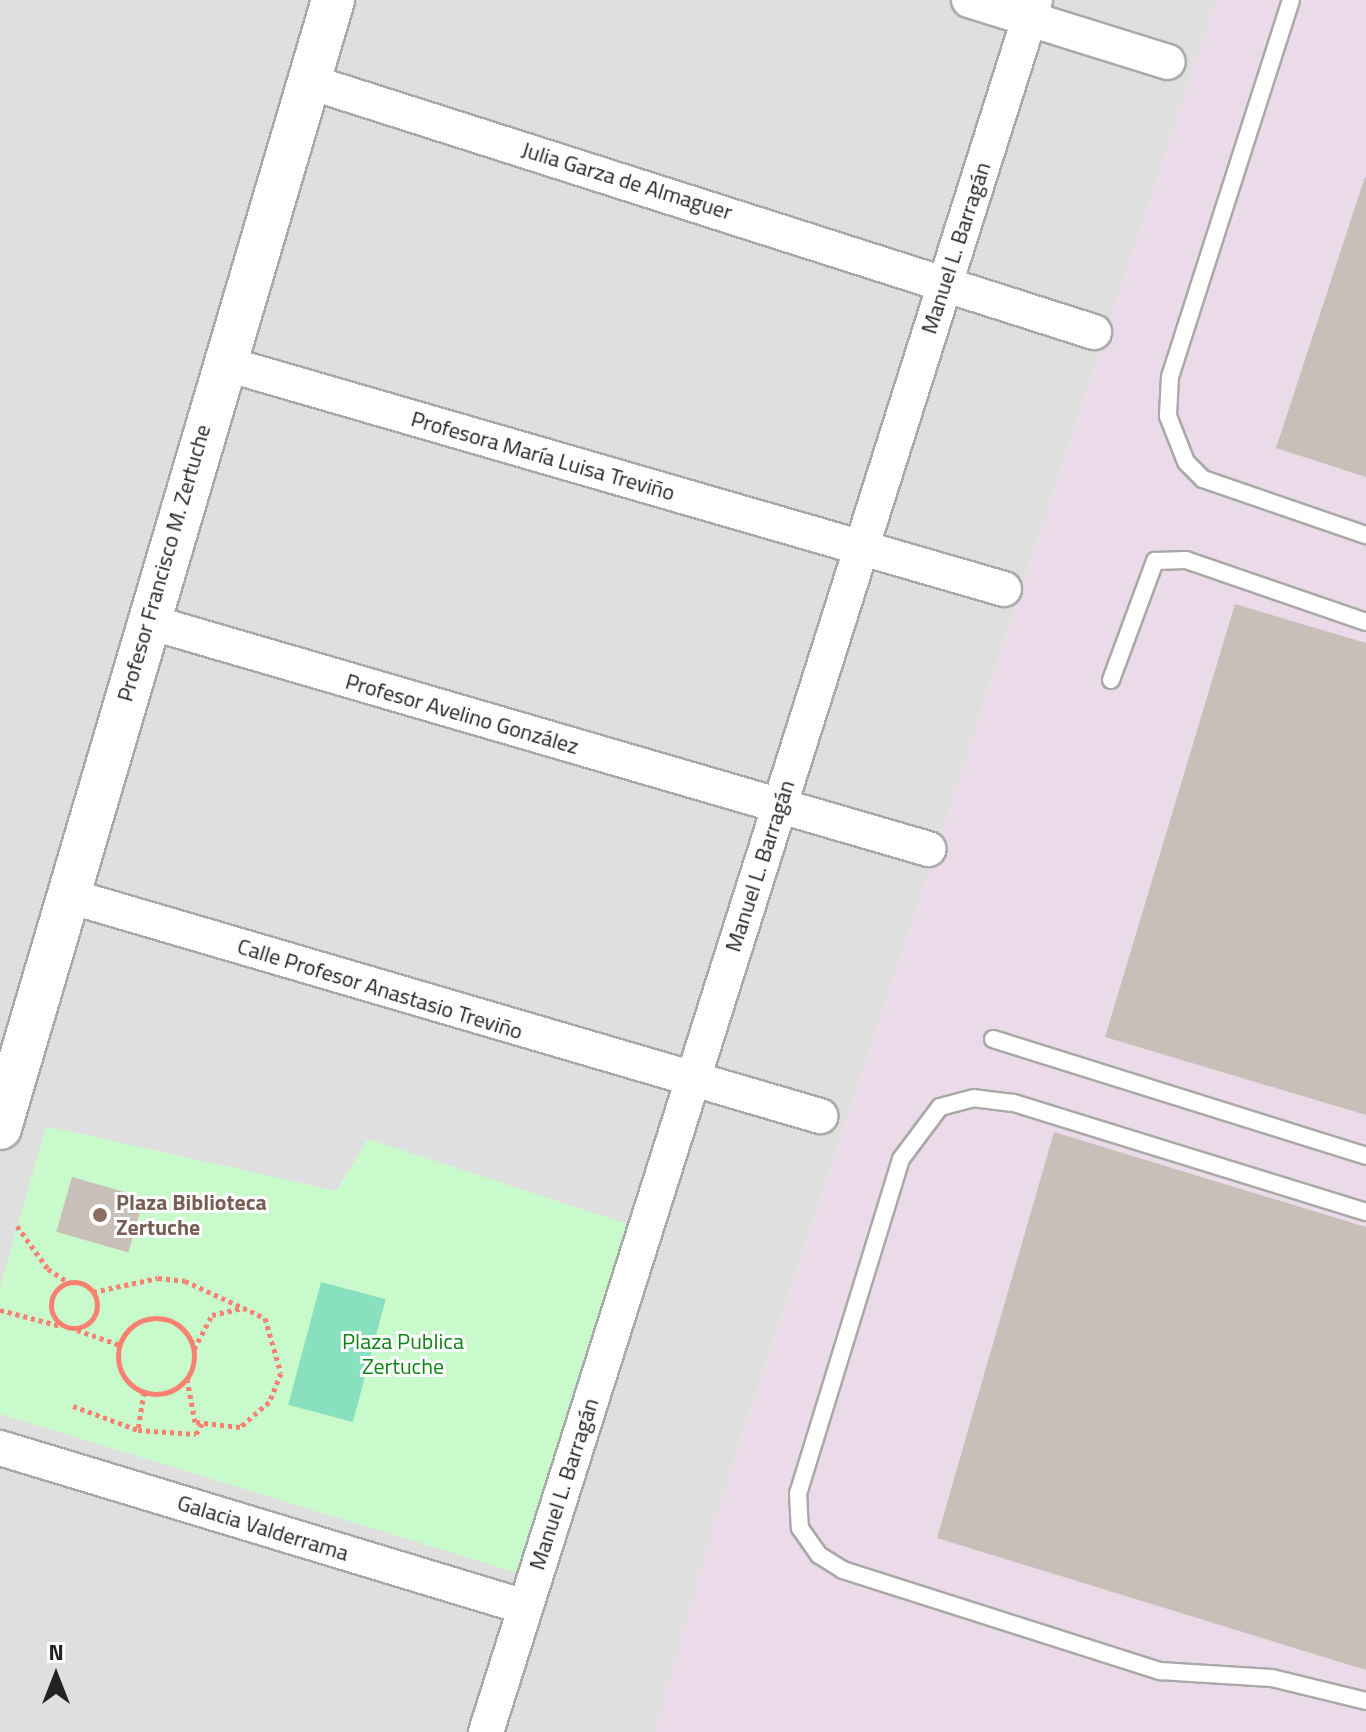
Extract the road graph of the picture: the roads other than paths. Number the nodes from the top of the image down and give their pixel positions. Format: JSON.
{"nodes":[{"id":1,"x":333,"y":0,"type":"edge"},
{"id":2,"x":969,"y":0,"type":"edge"},
{"id":3,"x":1291,"y":0,"type":"edge"},
{"id":4,"x":1032,"y":9,"type":"edge"},
{"id":5,"x":1168,"y":62,"type":"dead end"},
{"id":6,"x":310,"y":82,"type":"junction"},
{"id":7,"x":945,"y":280,"type":"junction"},
{"id":8,"x":1094,"y":332,"type":"dead end"},
{"id":9,"x":223,"y":363,"type":"junction"},
{"id":10,"x":1366,"y":535,"type":"edge"},
{"id":11,"x":863,"y":549,"type":"junction"},
{"id":12,"x":1004,"y":589,"type":"dead end"},
{"id":13,"x":146,"y":621,"type":"junction"},
{"id":14,"x":1366,"y":622,"type":"edge"},
{"id":15,"x":1111,"y":680,"type":"dead end"},
{"id":16,"x":779,"y":806,"type":"junction"},
{"id":17,"x":928,"y":849,"type":"dead end"},
{"id":18,"x":69,"y":896,"type":"junction"},
{"id":19,"x":993,"y":1039,"type":"dead end"},
{"id":20,"x":691,"y":1082,"type":"junction"},
{"id":21,"x":820,"y":1116,"type":"dead end"},
{"id":22,"x":0,"y":1128,"type":"edge"},
{"id":23,"x":1366,"y":1156,"type":"edge"},
{"id":24,"x":1366,"y":1212,"type":"edge"},
{"id":25,"x":0,"y":1448,"type":"edge"},
{"id":26,"x":525,"y":1607,"type":"junction"},
{"id":27,"x":1366,"y":1701,"type":"edge"},
{"id":28,"x":486,"y":1732,"type":"edge"}],
"edges":[{"from":1,"to":6,"type":"street","name":"Profesor Francisco M. Zertuche"},
{"from":2,"to":4,"type":"street"},
{"from":3,"to":10,"type":"lane"},
{"from":4,"to":5,"type":"street"},
{"from":4,"to":7,"type":"street","name":"Manuel L. Barragán"},
{"from":6,"to":7,"type":"street","name":"Julia Garza de Almaguer"},
{"from":6,"to":9,"type":"street","name":"Profesor Francisco M. Zertuche"},
{"from":7,"to":8,"type":"street","name":"Julia Garza de Almaguer"},
{"from":7,"to":11,"type":"street","name":"Manuel L. Barragán"},
{"from":9,"to":11,"type":"street","name":"Profesora María Luisa Treviño"},
{"from":9,"to":13,"type":"street","name":"Profesor Francisco M. Zertuche"},
{"from":11,"to":12,"type":"street","name":"Profesora María Luisa Treviño"},
{"from":11,"to":16,"type":"street","name":"Manuel L. Barragán"},
{"from":13,"to":16,"type":"street","name":"Profesor Avelino González"},
{"from":13,"to":18,"type":"street","name":"Profesor Francisco M. Zertuche"},
{"from":14,"to":15,"type":"lane"},
{"from":16,"to":17,"type":"street","name":"Profesor Avelino González"},
{"from":16,"to":20,"type":"street","name":"Manuel L. Barragán"},
{"from":18,"to":20,"type":"street","name":"Calle Profesor Anastasio Treviño"},
{"from":18,"to":22,"type":"street","name":"Profesor Francisco M. Zertuche"},
{"from":19,"to":23,"type":"lane"},
{"from":20,"to":21,"type":"street","name":"Calle Profesor Anastasio Treviño"},
{"from":20,"to":26,"type":"street","name":"Manuel L. Barragán"},
{"from":24,"to":27,"type":"lane"},
{"from":25,"to":26,"type":"street","name":"Galacia Valderrama"},
{"from":26,"to":28,"type":"street","name":"Manuel L. Barragán"}]}
